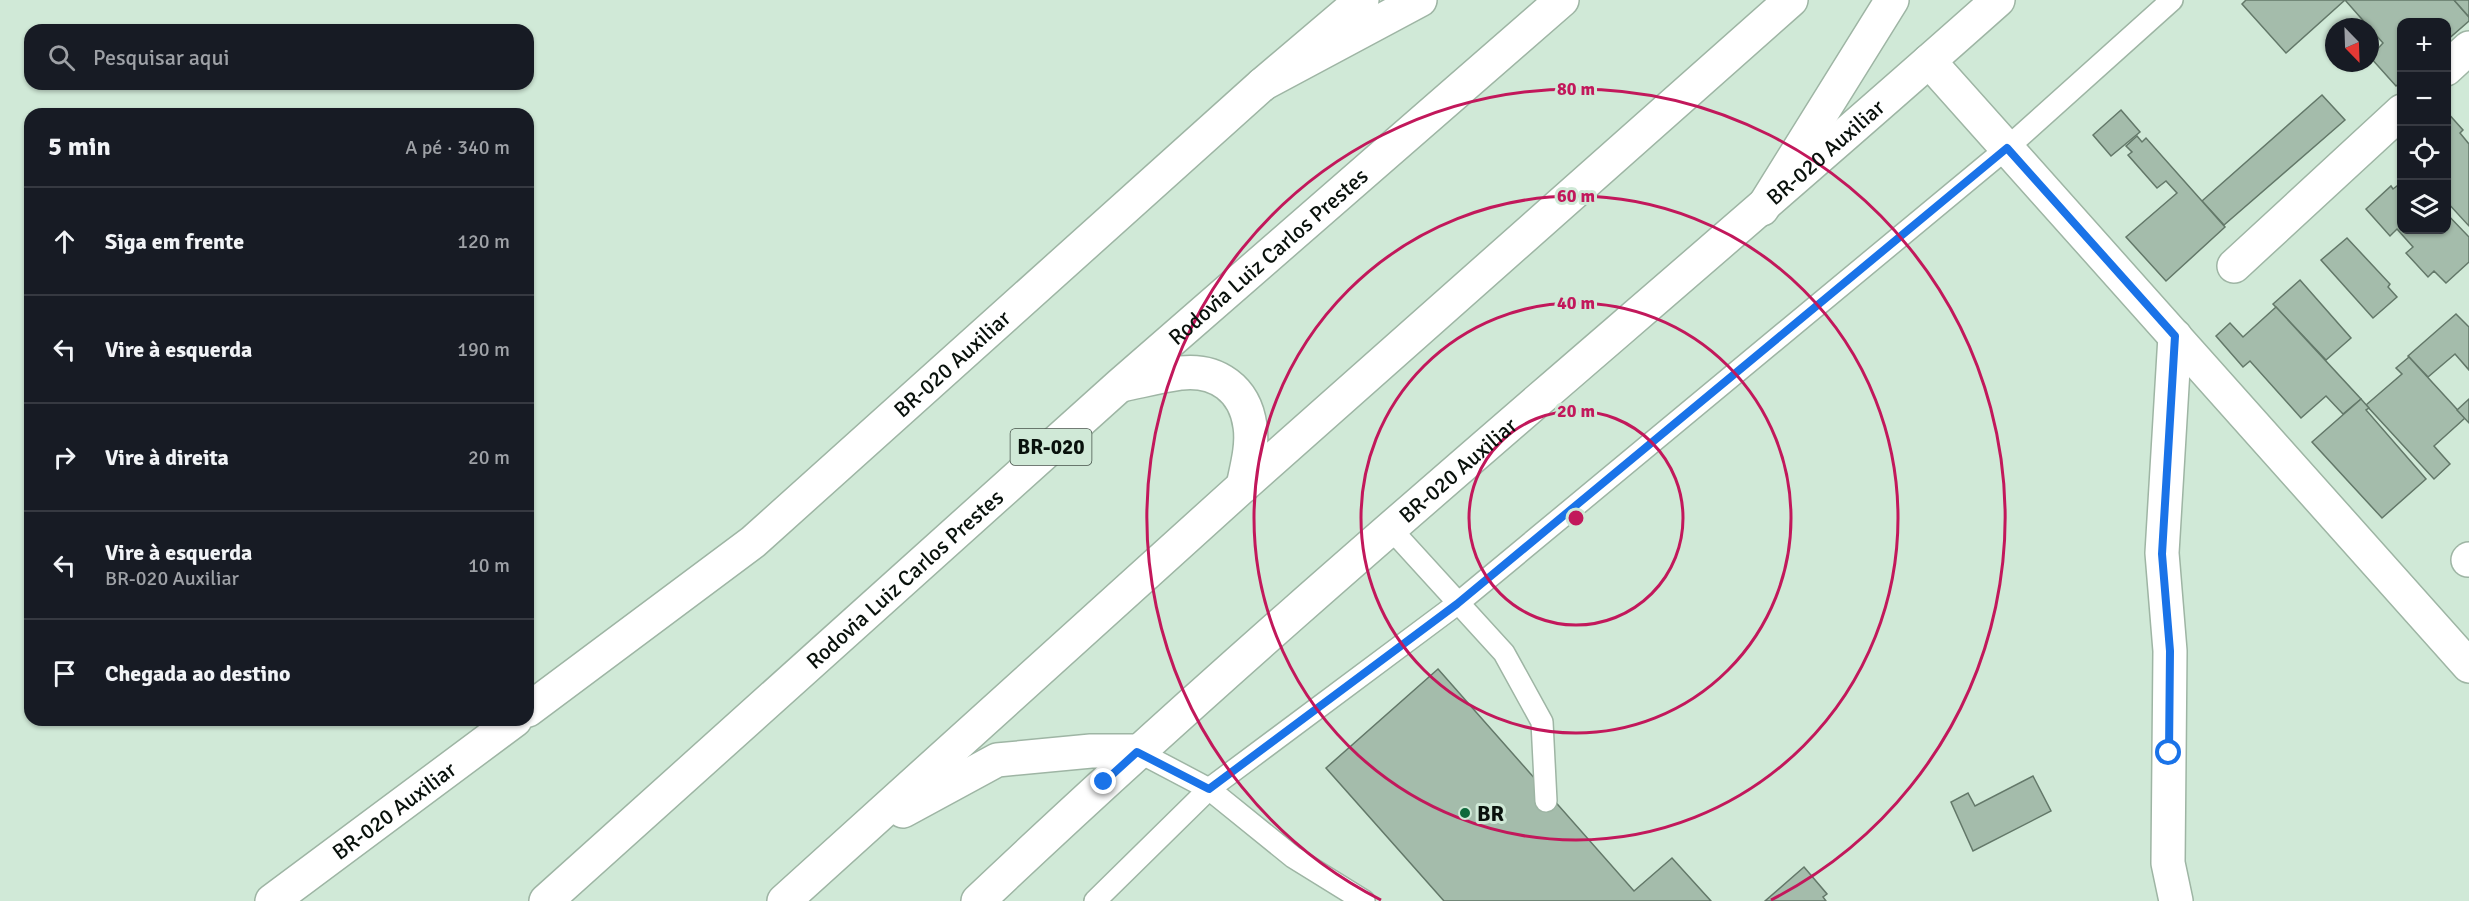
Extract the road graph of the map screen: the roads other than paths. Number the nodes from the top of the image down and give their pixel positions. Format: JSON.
{"nodes":[{"id":1,"x":1362,"y":0,"type":"edge"},
{"id":2,"x":1420,"y":0,"type":"edge"},
{"id":3,"x":1562,"y":0,"type":"edge"},
{"id":4,"x":1791,"y":0,"type":"edge"},
{"id":5,"x":1892,"y":0,"type":"edge"},
{"id":6,"x":1998,"y":0,"type":"edge"},
{"id":7,"x":2172,"y":0,"type":"edge"},
{"id":8,"x":2469,"y":48,"type":"edge"},
{"id":9,"x":1929,"y":61,"type":"junction"},
{"id":10,"x":2451,"y":64,"type":"edge"},
{"id":11,"x":1263,"y":84,"type":"junction"},
{"id":12,"x":2397,"y":116,"type":"edge"},
{"id":13,"x":2007,"y":148,"type":"junction"},
{"id":14,"x":1762,"y":209,"type":"junction"},
{"id":15,"x":2234,"y":266,"type":"dead end"},
{"id":16,"x":2175,"y":336,"type":"junction"},
{"id":17,"x":1120,"y":385,"type":"junction"},
{"id":18,"x":1243,"y":486,"type":"junction"},
{"id":19,"x":1390,"y":528,"type":"junction"},
{"id":20,"x":1457,"y":604,"type":"junction"},
{"id":21,"x":2469,"y":666,"type":"edge"},
{"id":22,"x":534,"y":706,"type":"edge"},
{"id":23,"x":507,"y":726,"type":"edge"},
{"id":24,"x":1137,"y":752,"type":"junction"},
{"id":25,"x":1209,"y":789,"type":"junction"},
{"id":26,"x":1546,"y":801,"type":"dead end"},
{"id":27,"x":854,"y":838,"type":"junction"},
{"id":28,"x":272,"y":901,"type":"edge"},
{"id":29,"x":546,"y":901,"type":"edge"},
{"id":30,"x":784,"y":901,"type":"edge"},
{"id":31,"x":978,"y":901,"type":"edge"},
{"id":32,"x":1095,"y":901,"type":"edge"},
{"id":33,"x":1364,"y":901,"type":"edge"},
{"id":34,"x":2176,"y":901,"type":"edge"}],
"edges":[{"from":1,"to":11,"type":"main road","name":"BR-020 Auxiliar"},
{"from":2,"to":11,"type":"main road"},
{"from":3,"to":17,"type":"main road","name":"Rodovia Luiz Carlos Prestes","number":"BR-020"},
{"from":4,"to":18,"type":"main road"},
{"from":5,"to":14,"type":"main road"},
{"from":6,"to":9,"type":"main road","name":"BR-020 Auxiliar"},
{"from":7,"to":13,"type":"lane"},
{"from":8,"to":10,"type":"main road"},
{"from":9,"to":13,"type":"main road"},
{"from":9,"to":14,"type":"main road","name":"BR-020 Auxiliar"},
{"from":11,"to":22,"type":"main road","name":"BR-020 Auxiliar"},
{"from":12,"to":15,"type":"main road"},
{"from":13,"to":16,"type":"main road"},
{"from":13,"to":20,"type":"lane"},
{"from":14,"to":19,"type":"main road","name":"BR-020 Auxiliar"},
{"from":16,"to":21,"type":"main road"},
{"from":16,"to":34,"type":"main road"},
{"from":17,"to":18,"type":"main road"},
{"from":17,"to":29,"type":"main road","name":"Rodovia Luiz Carlos Prestes","number":"BR-020"},
{"from":18,"to":27,"type":"main road"},
{"from":19,"to":20,"type":"lane"},
{"from":19,"to":24,"type":"main road","name":"BR-020 Auxiliar"},
{"from":20,"to":25,"type":"lane"},
{"from":20,"to":26,"type":"lane"},
{"from":23,"to":28,"type":"main road","name":"BR-020 Auxiliar"},
{"from":24,"to":25,"type":"lane"},
{"from":24,"to":27,"type":"main road"},
{"from":24,"to":31,"type":"main road","name":"BR-020 Auxiliar"},
{"from":25,"to":32,"type":"lane"},
{"from":25,"to":33,"type":"lane"},
{"from":27,"to":30,"type":"main road"}]}
